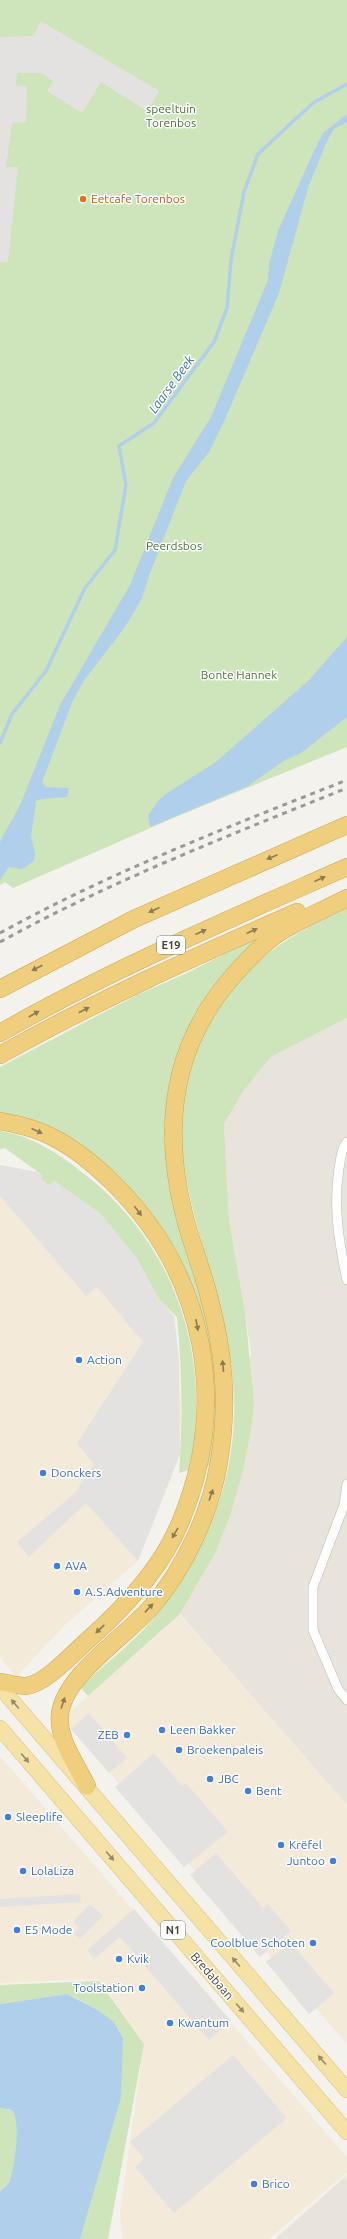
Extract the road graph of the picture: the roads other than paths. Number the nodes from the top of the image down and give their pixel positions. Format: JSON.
{"nodes":[{"id":1,"x":347,"y":825,"type":"edge"},
{"id":2,"x":347,"y":867,"type":"edge"},
{"id":3,"x":347,"y":890,"type":"edge"},
{"id":4,"x":347,"y":898,"type":"edge"},
{"id":5,"x":0,"y":989,"type":"edge"},
{"id":6,"x":0,"y":1033,"type":"edge"},
{"id":7,"x":0,"y":1055,"type":"edge"},
{"id":8,"x":0,"y":1121,"type":"edge"},
{"id":9,"x":347,"y":1142,"type":"edge"},
{"id":10,"x":347,"y":1280,"type":"edge"},
{"id":11,"x":347,"y":1484,"type":"edge"},
{"id":12,"x":0,"y":1682,"type":"edge"},
{"id":13,"x":0,"y":1687,"type":"edge"},
{"id":14,"x":347,"y":1700,"type":"edge"},
{"id":15,"x":0,"y":1728,"type":"edge"},
{"id":16,"x":87,"y":1786,"type":"junction"},
{"id":17,"x":347,"y":2090,"type":"edge"},
{"id":18,"x":332,"y":2115,"type":"junction"},
{"id":19,"x":347,"y":2121,"type":"edge"},
{"id":20,"x":347,"y":2132,"type":"edge"}],
"edges":[{"from":1,"to":5,"type":"highway","one_way":true},
{"from":6,"to":2,"type":"highway","number":"E19","one_way":true},
{"from":7,"to":3,"type":"highway","one_way":true},
{"from":16,"to":4,"type":"highway","one_way":true},
{"from":8,"to":12,"type":"highway","one_way":true},
{"from":9,"to":10,"type":"street"},
{"from":11,"to":14,"type":"street"},
{"from":16,"to":13,"type":"main road","number":"N1","one_way":true},
{"from":15,"to":18,"type":"main road","name":"Bredabaan","number":"N1","one_way":true},
{"from":17,"to":16,"type":"main road","number":"N1","one_way":true},
{"from":18,"to":19,"type":"main road"},
{"from":18,"to":20,"type":"main road","name":"Bredabaan","number":"N1"}]}
